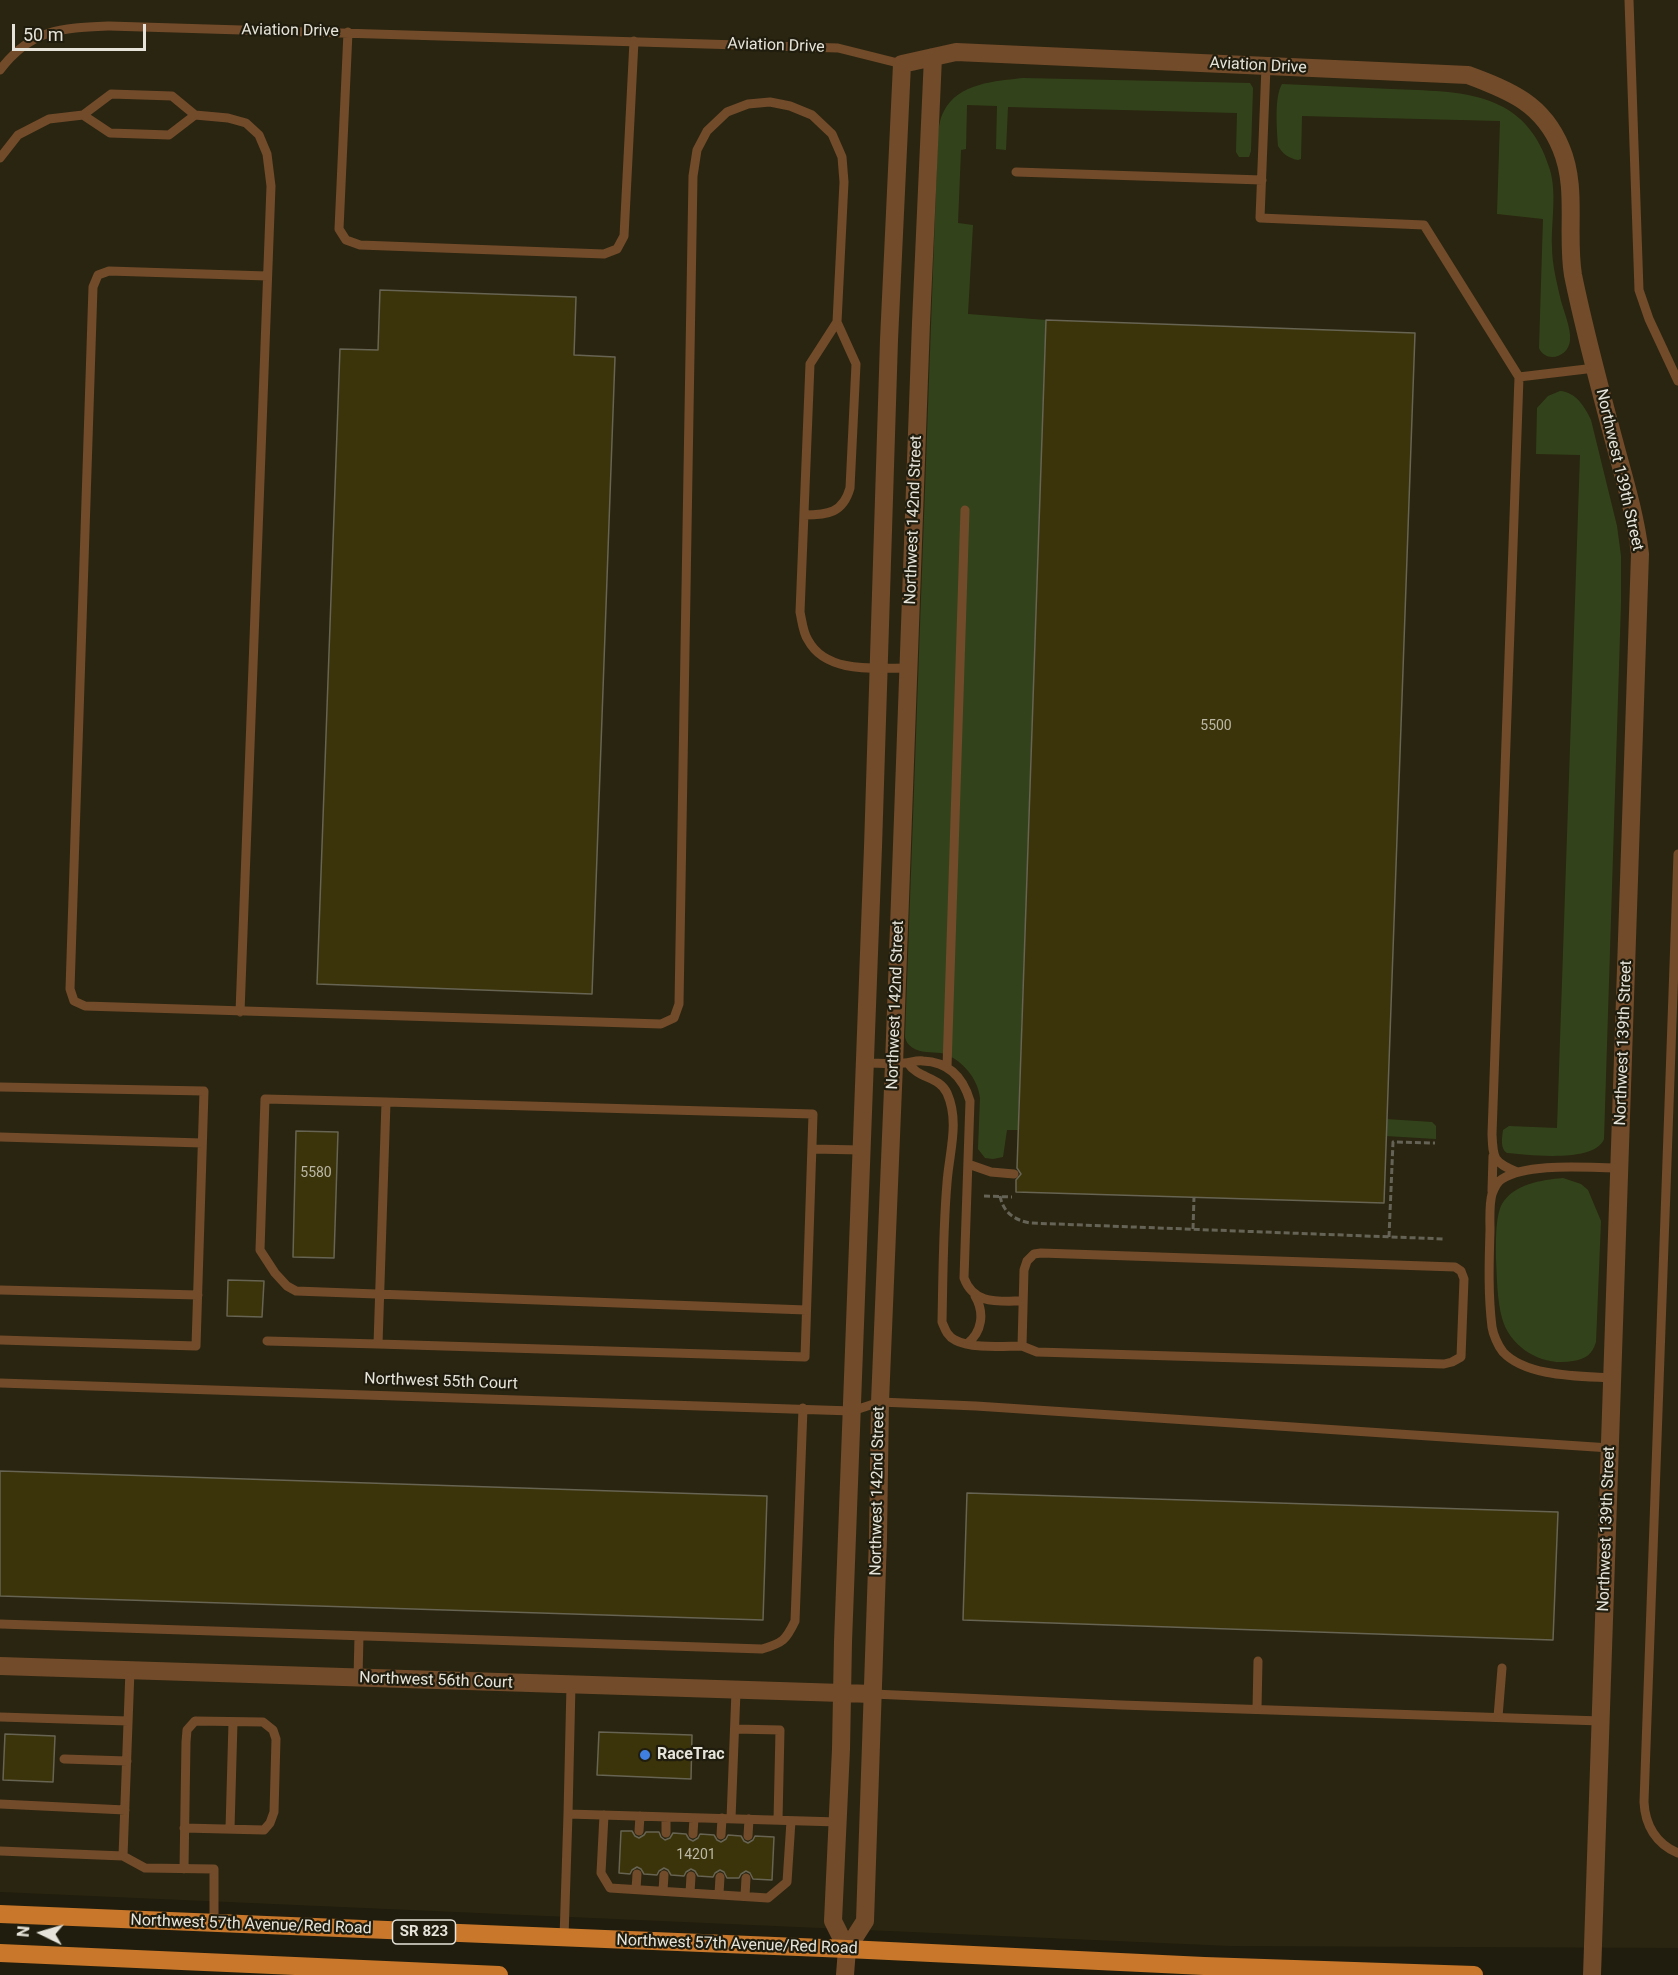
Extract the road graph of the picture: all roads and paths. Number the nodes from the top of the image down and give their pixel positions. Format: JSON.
{"nodes":[{"id":1,"x":1629,"y":0,"type":"edge"},
{"id":2,"x":348,"y":32,"type":"junction"},
{"id":3,"x":633,"y":41,"type":"junction"},
{"id":4,"x":933,"y":57,"type":"junction"},
{"id":5,"x":902,"y":64,"type":"junction"},
{"id":6,"x":1266,"y":66,"type":"junction"},
{"id":7,"x":0,"y":70,"type":"edge"},
{"id":8,"x":83,"y":115,"type":"junction"},
{"id":9,"x":195,"y":115,"type":"junction"},
{"id":10,"x":1547,"y":124,"type":"joint"},
{"id":11,"x":0,"y":158,"type":"edge"},
{"id":12,"x":1016,"y":172,"type":"dead end"},
{"id":13,"x":1262,"y":180,"type":"junction"},
{"id":14,"x":267,"y":276,"type":"junction"},
{"id":15,"x":837,"y":322,"type":"junction"},
{"id":16,"x":1595,"y":369,"type":"junction"},
{"id":17,"x":1519,"y":377,"type":"junction"},
{"id":18,"x":1678,"y":381,"type":"edge"},
{"id":19,"x":965,"y":510,"type":"dead end"},
{"id":20,"x":804,"y":515,"type":"junction"},
{"id":21,"x":878,"y":668,"type":"junction"},
{"id":22,"x":909,"y":668,"type":"junction"},
{"id":23,"x":1678,"y":854,"type":"edge"},
{"id":24,"x":240,"y":1012,"type":"junction"},
{"id":25,"x":865,"y":1063,"type":"junction"},
{"id":26,"x":901,"y":1063,"type":"junction"},
{"id":27,"x":947,"y":1067,"type":"junction"},
{"id":28,"x":0,"y":1087,"type":"edge"},
{"id":29,"x":386,"y":1102,"type":"junction"},
{"id":30,"x":0,"y":1137,"type":"edge"},
{"id":31,"x":202,"y":1143,"type":"junction"},
{"id":32,"x":1435,"y":1143,"type":"dead end"},
{"id":33,"x":812,"y":1149,"type":"junction"},
{"id":34,"x":861,"y":1150,"type":"junction"},
{"id":35,"x":1493,"y":1156,"type":"junction"},
{"id":36,"x":968,"y":1164,"type":"junction"},
{"id":37,"x":1620,"y":1168,"type":"junction"},
{"id":38,"x":1517,"y":1172,"type":"junction"},
{"id":39,"x":1014,"y":1174,"type":"dead end"},
{"id":40,"x":1492,"y":1193,"type":"junction"},
{"id":41,"x":984,"y":1196,"type":"dead end"},
{"id":42,"x":1000,"y":1196,"type":"junction"},
{"id":43,"x":1012,"y":1197,"type":"dead end"},
{"id":44,"x":1194,"y":1197,"type":"dead end"},
{"id":45,"x":1193,"y":1229,"type":"junction"},
{"id":46,"x":1389,"y":1237,"type":"junction"},
{"id":47,"x":1445,"y":1239,"type":"dead end"},
{"id":48,"x":0,"y":1290,"type":"edge"},
{"id":49,"x":198,"y":1295,"type":"junction"},
{"id":50,"x":380,"y":1295,"type":"junction"},
{"id":51,"x":975,"y":1296,"type":"junction"},
{"id":52,"x":1023,"y":1301,"type":"junction"},
{"id":53,"x":806,"y":1310,"type":"junction"},
{"id":54,"x":0,"y":1340,"type":"edge"},
{"id":55,"x":267,"y":1341,"type":"dead end"},
{"id":56,"x":378,"y":1344,"type":"junction"},
{"id":57,"x":967,"y":1344,"type":"junction"},
{"id":58,"x":1022,"y":1346,"type":"junction"},
{"id":59,"x":1612,"y":1378,"type":"junction"},
{"id":60,"x":0,"y":1383,"type":"edge"},
{"id":61,"x":880,"y":1402,"type":"junction"},
{"id":62,"x":803,"y":1408,"type":"junction"},
{"id":63,"x":852,"y":1411,"type":"junction"},
{"id":64,"x":1610,"y":1448,"type":"junction"},
{"id":65,"x":0,"y":1624,"type":"edge"},
{"id":66,"x":359,"y":1636,"type":"junction"},
{"id":67,"x":1258,"y":1660,"type":"dead end"},
{"id":68,"x":0,"y":1666,"type":"edge"},
{"id":69,"x":1502,"y":1668,"type":"dead end"},
{"id":70,"x":130,"y":1670,"type":"junction"},
{"id":71,"x":358,"y":1678,"type":"junction"},
{"id":72,"x":571,"y":1685,"type":"junction"},
{"id":73,"x":736,"y":1691,"type":"junction"},
{"id":74,"x":842,"y":1694,"type":"junction"},
{"id":75,"x":873,"y":1694,"type":"junction"},
{"id":76,"x":1257,"y":1709,"type":"junction"},
{"id":77,"x":0,"y":1717,"type":"edge"},
{"id":78,"x":1498,"y":1717,"type":"junction"},
{"id":79,"x":128,"y":1721,"type":"junction"},
{"id":80,"x":1601,"y":1721,"type":"junction"},
{"id":81,"x":233,"y":1722,"type":"junction"},
{"id":82,"x":735,"y":1729,"type":"junction"},
{"id":83,"x":64,"y":1759,"type":"dead end"},
{"id":84,"x":127,"y":1761,"type":"junction"},
{"id":85,"x":0,"y":1804,"type":"edge"},
{"id":86,"x":125,"y":1810,"type":"junction"},
{"id":87,"x":568,"y":1814,"type":"junction"},
{"id":88,"x":604,"y":1815,"type":"junction"},
{"id":89,"x":640,"y":1816,"type":"junction"},
{"id":90,"x":666,"y":1817,"type":"junction"},
{"id":91,"x":694,"y":1818,"type":"junction"},
{"id":92,"x":726,"y":1819,"type":"junction"},
{"id":93,"x":749,"y":1819,"type":"junction"},
{"id":94,"x":778,"y":1820,"type":"junction"},
{"id":95,"x":791,"y":1821,"type":"junction"},
{"id":96,"x":838,"y":1822,"type":"junction"},
{"id":97,"x":184,"y":1828,"type":"junction"},
{"id":98,"x":230,"y":1829,"type":"junction"},
{"id":99,"x":639,"y":1832,"type":"dead end"},
{"id":100,"x":666,"y":1833,"type":"dead end"},
{"id":101,"x":693,"y":1834,"type":"dead end"},
{"id":102,"x":721,"y":1835,"type":"dead end"},
{"id":103,"x":748,"y":1836,"type":"dead end"},
{"id":104,"x":0,"y":1851,"type":"edge"},
{"id":105,"x":1678,"y":1853,"type":"edge"},
{"id":106,"x":123,"y":1856,"type":"junction"},
{"id":107,"x":183,"y":1869,"type":"junction"},
{"id":108,"x":637,"y":1874,"type":"dead end"},
{"id":109,"x":664,"y":1875,"type":"dead end"},
{"id":110,"x":691,"y":1876,"type":"dead end"},
{"id":111,"x":720,"y":1877,"type":"dead end"},
{"id":112,"x":746,"y":1878,"type":"dead end"},
{"id":113,"x":636,"y":1889,"type":"junction"},
{"id":114,"x":663,"y":1891,"type":"junction"},
{"id":115,"x":690,"y":1893,"type":"junction"},
{"id":116,"x":719,"y":1894,"type":"junction"},
{"id":117,"x":745,"y":1896,"type":"junction"},
{"id":118,"x":0,"y":1914,"type":"edge"},
{"id":119,"x":214,"y":1923,"type":"junction"},
{"id":120,"x":564,"y":1938,"type":"junction"},
{"id":121,"x":847,"y":1949,"type":"junction"},
{"id":122,"x":0,"y":1953,"type":"edge"},
{"id":123,"x":499,"y":1975,"type":"edge"},
{"id":124,"x":845,"y":1975,"type":"edge"},
{"id":125,"x":1474,"y":1975,"type":"edge"},
{"id":126,"x":1592,"y":1975,"type":"edge"}],
"edges":[{"from":1,"to":18,"type":"lane"},
{"from":2,"to":3,"type":"lane","name":"Aviation Drive"},
{"from":2,"to":3,"type":"lane"},
{"from":2,"to":7,"type":"lane","name":"Aviation Drive"},
{"from":3,"to":5,"type":"lane","name":"Aviation Drive"},
{"from":4,"to":5,"type":"street","name":"Aviation Drive"},
{"from":4,"to":6,"type":"street","name":"Aviation Drive"},
{"from":4,"to":22,"type":"street","name":"Northwest 142nd Street"},
{"from":5,"to":21,"type":"street","name":"Northwest 142nd Street"},
{"from":6,"to":10,"type":"street","name":"Aviation Drive"},
{"from":6,"to":13,"type":"lane"},
{"from":8,"to":9,"type":"lane"},
{"from":8,"to":9,"type":"lane"},
{"from":8,"to":11,"type":"lane"},
{"from":9,"to":14,"type":"lane"},
{"from":10,"to":16,"type":"street","name":"Northwest 139th Street"},
{"from":12,"to":13,"type":"lane"},
{"from":13,"to":17,"type":"lane"},
{"from":14,"to":24,"type":"lane"},
{"from":14,"to":24,"type":"lane"},
{"from":15,"to":20,"type":"lane"},
{"from":15,"to":20,"type":"lane"},
{"from":15,"to":24,"type":"lane"},
{"from":16,"to":17,"type":"lane"},
{"from":16,"to":37,"type":"street","name":"Northwest 139th Street"},
{"from":17,"to":35,"type":"lane"},
{"from":19,"to":27,"type":"lane"},
{"from":20,"to":21,"type":"lane"},
{"from":21,"to":22,"type":"lane"},
{"from":21,"to":25,"type":"street","name":"Northwest 142nd Street"},
{"from":22,"to":26,"type":"street","name":"Northwest 142nd Street"},
{"from":23,"to":105,"type":"lane"},
{"from":25,"to":26,"type":"lane"},
{"from":25,"to":34,"type":"street","name":"Northwest 142nd Street"},
{"from":26,"to":27,"type":"lane"},
{"from":26,"to":57,"type":"lane"},
{"from":26,"to":61,"type":"street","name":"Northwest 142nd Street"},
{"from":27,"to":36,"type":"lane"},
{"from":28,"to":31,"type":"lane"},
{"from":29,"to":33,"type":"lane"},
{"from":29,"to":50,"type":"lane"},
{"from":29,"to":50,"type":"lane"},
{"from":30,"to":31,"type":"lane"},
{"from":31,"to":49,"type":"lane"},
{"from":32,"to":46,"type":"path"},
{"from":33,"to":34,"type":"lane"},
{"from":33,"to":53,"type":"lane"},
{"from":34,"to":63,"type":"street","name":"Northwest 142nd Street"},
{"from":35,"to":38,"type":"lane"},
{"from":35,"to":40,"type":"lane"},
{"from":36,"to":39,"type":"lane"},
{"from":36,"to":51,"type":"lane"},
{"from":37,"to":38,"type":"lane"},
{"from":37,"to":59,"type":"street","name":"Northwest 139th Street"},
{"from":38,"to":40,"type":"lane"},
{"from":40,"to":59,"type":"lane"},
{"from":41,"to":42,"type":"path"},
{"from":42,"to":43,"type":"path"},
{"from":42,"to":45,"type":"path"},
{"from":44,"to":45,"type":"path"},
{"from":45,"to":46,"type":"path"},
{"from":46,"to":47,"type":"path"},
{"from":48,"to":49,"type":"lane"},
{"from":49,"to":54,"type":"lane"},
{"from":50,"to":53,"type":"lane"},
{"from":50,"to":56,"type":"lane"},
{"from":51,"to":52,"type":"lane"},
{"from":51,"to":57,"type":"lane"},
{"from":52,"to":58,"type":"lane"},
{"from":52,"to":58,"type":"lane"},
{"from":53,"to":56,"type":"lane"},
{"from":55,"to":56,"type":"lane"},
{"from":57,"to":58,"type":"lane"},
{"from":59,"to":64,"type":"street","name":"Northwest 139th Street"},
{"from":60,"to":62,"type":"lane","name":"Northwest 55th Court"},
{"from":61,"to":63,"type":"lane","name":"Northwest 55th Court"},
{"from":61,"to":64,"type":"lane"},
{"from":61,"to":75,"type":"street","name":"Northwest 142nd Street"},
{"from":62,"to":63,"type":"lane","name":"Northwest 55th Court"},
{"from":62,"to":66,"type":"lane"},
{"from":63,"to":74,"type":"street","name":"Northwest 142nd Street"},
{"from":64,"to":80,"type":"street","name":"Northwest 139th Street"},
{"from":65,"to":66,"type":"lane"},
{"from":66,"to":71,"type":"lane"},
{"from":67,"to":76,"type":"lane"},
{"from":68,"to":70,"type":"street","name":"Northwest 56th Court"},
{"from":69,"to":78,"type":"lane"},
{"from":70,"to":71,"type":"street","name":"Northwest 56th Court"},
{"from":70,"to":79,"type":"lane"},
{"from":71,"to":72,"type":"street","name":"Northwest 56th Court"},
{"from":72,"to":73,"type":"street","name":"Northwest 56th Court"},
{"from":72,"to":87,"type":"lane"},
{"from":73,"to":74,"type":"street","name":"Northwest 56th Court"},
{"from":73,"to":82,"type":"lane"},
{"from":74,"to":75,"type":"street","name":"Northwest 56th Court"},
{"from":74,"to":96,"type":"street","name":"Northwest 142nd Street"},
{"from":75,"to":76,"type":"lane"},
{"from":75,"to":121,"type":"street","name":"Northwest 142nd Street"},
{"from":76,"to":78,"type":"lane"},
{"from":77,"to":79,"type":"lane"},
{"from":78,"to":80,"type":"lane"},
{"from":79,"to":84,"type":"lane"},
{"from":80,"to":126,"type":"street","name":"Northwest 139th Street"},
{"from":81,"to":97,"type":"lane"},
{"from":81,"to":98,"type":"lane"},
{"from":81,"to":98,"type":"lane"},
{"from":82,"to":92,"type":"lane"},
{"from":82,"to":94,"type":"lane"},
{"from":83,"to":84,"type":"lane"},
{"from":84,"to":86,"type":"lane"},
{"from":85,"to":86,"type":"lane"},
{"from":86,"to":106,"type":"lane"},
{"from":87,"to":88,"type":"lane"},
{"from":87,"to":120,"type":"lane"},
{"from":88,"to":89,"type":"lane"},
{"from":88,"to":113,"type":"lane"},
{"from":89,"to":90,"type":"lane"},
{"from":89,"to":99,"type":"lane"},
{"from":90,"to":91,"type":"lane"},
{"from":90,"to":100,"type":"lane"},
{"from":91,"to":92,"type":"lane"},
{"from":91,"to":101,"type":"lane"},
{"from":92,"to":93,"type":"lane"},
{"from":92,"to":102,"type":"lane"},
{"from":93,"to":94,"type":"lane"},
{"from":93,"to":103,"type":"lane"},
{"from":94,"to":95,"type":"lane"},
{"from":95,"to":96,"type":"lane"},
{"from":95,"to":117,"type":"lane"},
{"from":96,"to":121,"type":"street","name":"Northwest 142nd Street"},
{"from":97,"to":98,"type":"lane"},
{"from":97,"to":107,"type":"lane"},
{"from":104,"to":106,"type":"lane"},
{"from":106,"to":107,"type":"lane"},
{"from":107,"to":119,"type":"lane"},
{"from":108,"to":113,"type":"lane"},
{"from":109,"to":114,"type":"lane"},
{"from":110,"to":115,"type":"lane"},
{"from":111,"to":116,"type":"lane"},
{"from":112,"to":117,"type":"lane"},
{"from":113,"to":114,"type":"lane"},
{"from":114,"to":115,"type":"lane"},
{"from":115,"to":116,"type":"lane"},
{"from":116,"to":117,"type":"lane"},
{"from":118,"to":119,"type":"main road","name":"Northwest 57th Avenue/Red Road","number":"SR 823"},
{"from":119,"to":120,"type":"main road","name":"Northwest 57th Avenue/Red Road","number":"SR 823"},
{"from":120,"to":121,"type":"main road","name":"Northwest 57th Avenue/Red Road","number":"SR 823"},
{"from":121,"to":124,"type":"street","name":"Northwest 142nd Street"},
{"from":121,"to":125,"type":"main road","name":"Northwest 57th Avenue/Red Road","number":"SR 823"},
{"from":122,"to":123,"type":"main road"}]}
